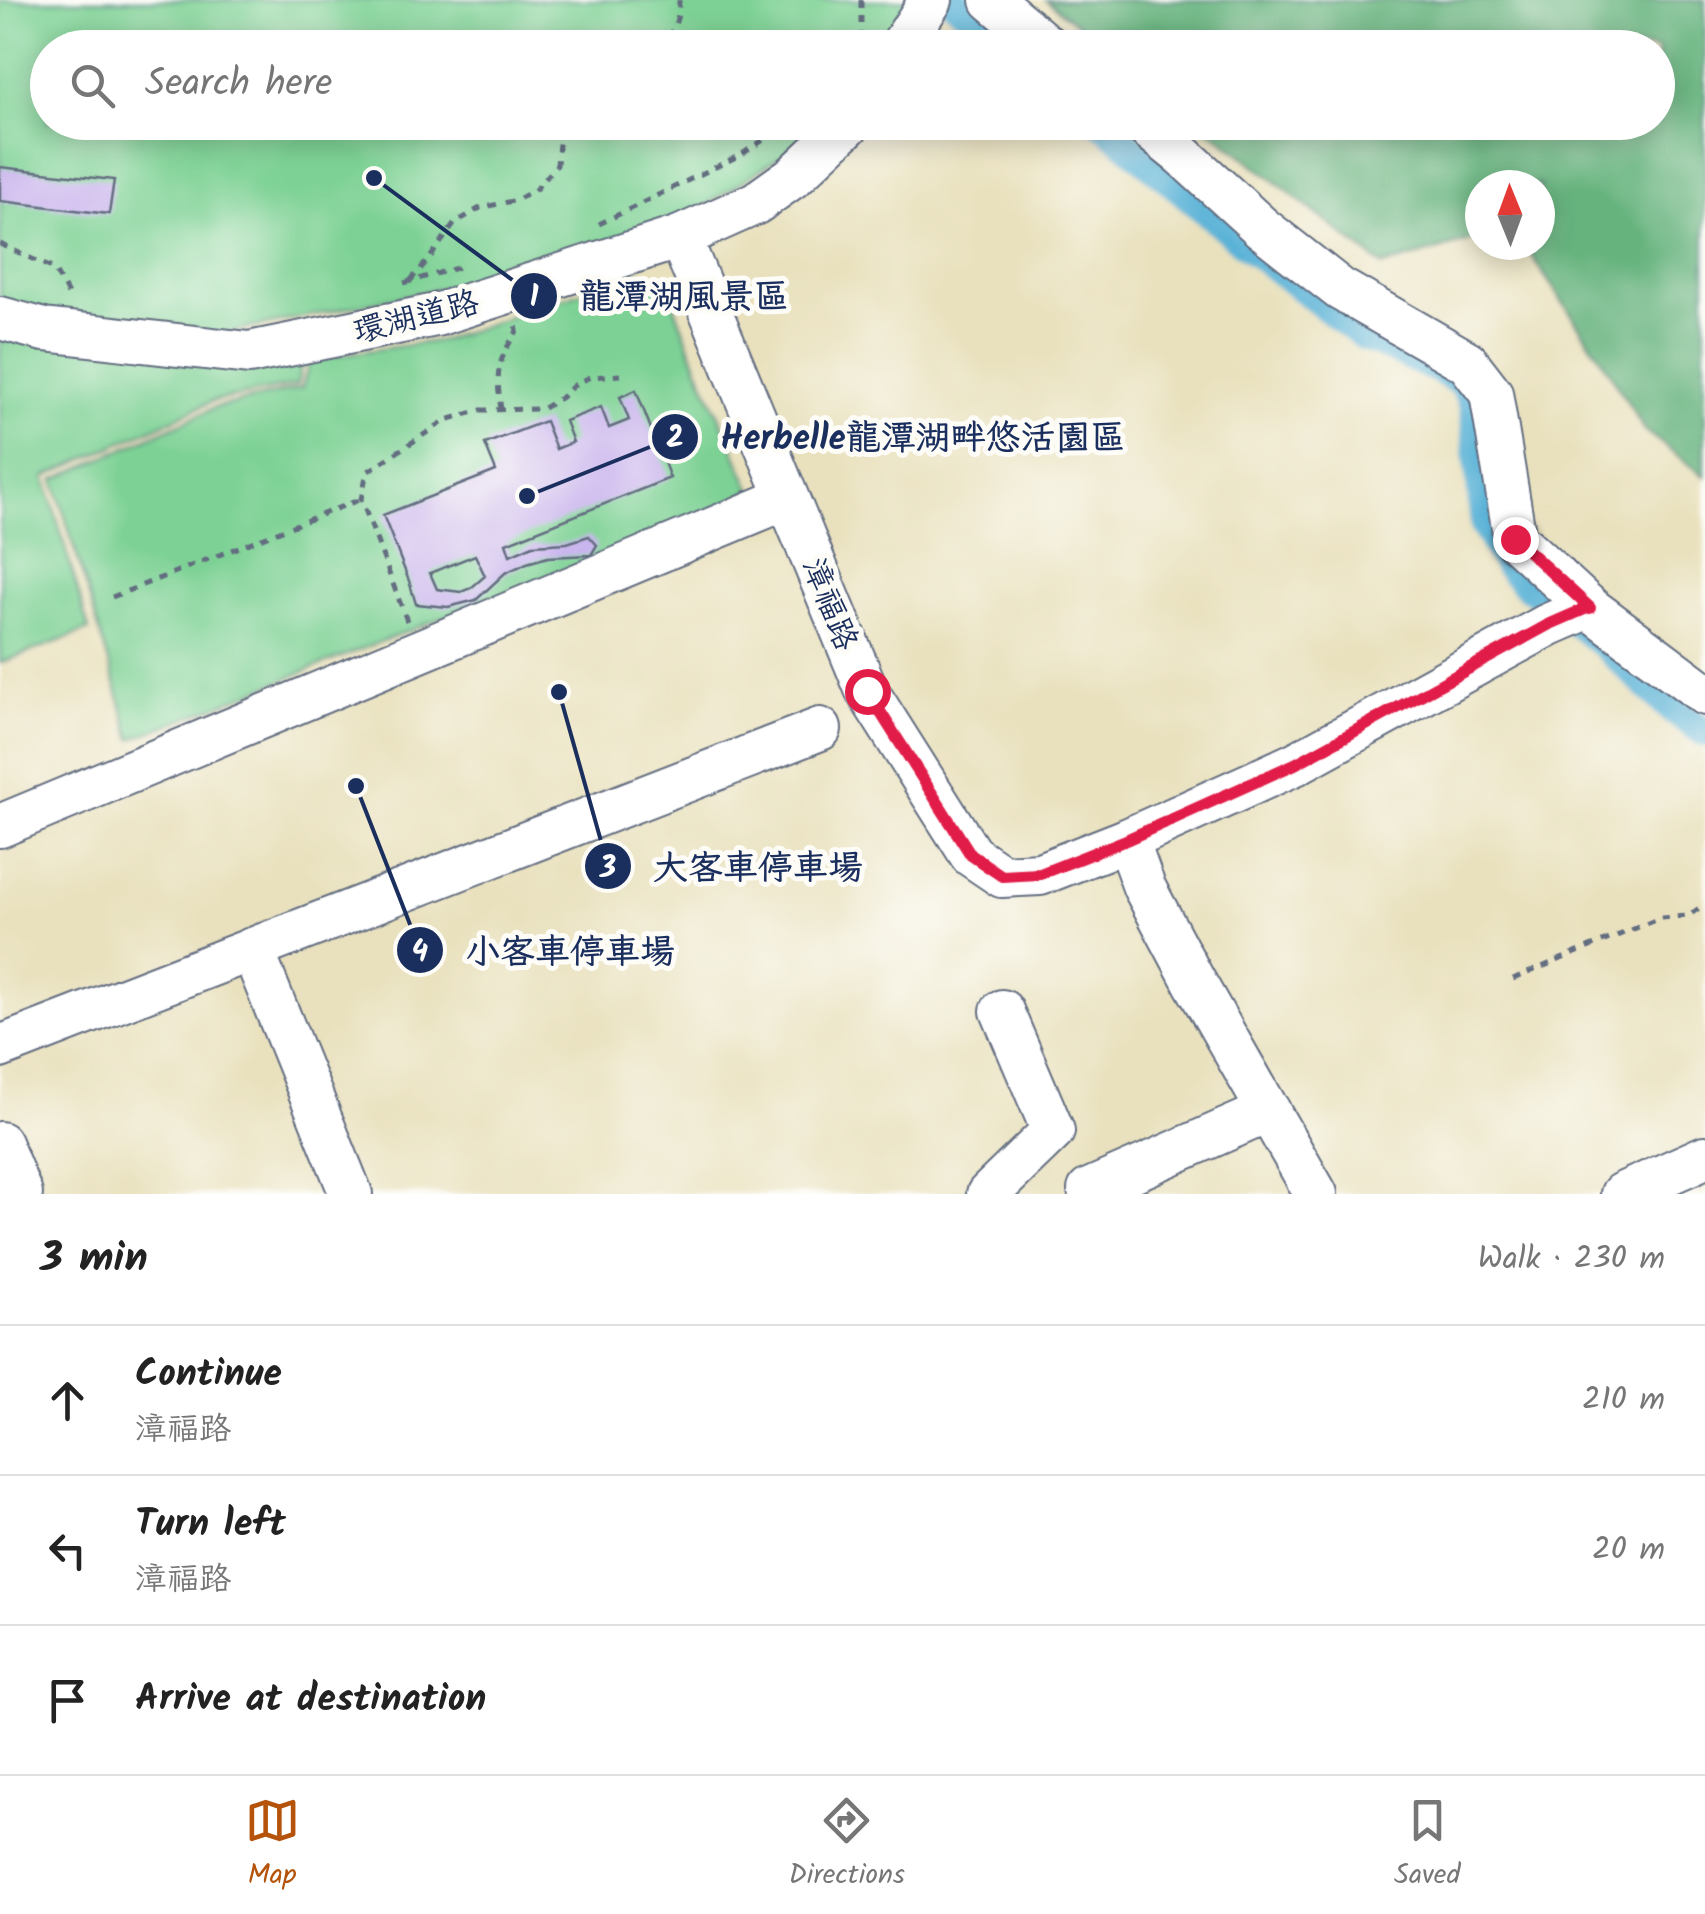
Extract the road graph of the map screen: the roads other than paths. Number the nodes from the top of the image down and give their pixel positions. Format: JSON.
{"nodes":[{"id":1,"x":931,"y":0,"type":"edge"},
{"id":2,"x":992,"y":0,"type":"edge"},
{"id":3,"x":912,"y":30,"type":"edge"},
{"id":4,"x":1027,"y":30,"type":"edge"},
{"id":5,"x":832,"y":140,"type":"edge"},
{"id":6,"x":1163,"y":140,"type":"edge"},
{"id":7,"x":680,"y":238,"type":"junction"},
{"id":8,"x":0,"y":318,"type":"edge"},
{"id":9,"x":787,"y":498,"type":"junction"},
{"id":10,"x":1589,"y":608,"type":"junction"},
{"id":11,"x":1705,"y":694,"type":"edge"},
{"id":12,"x":820,"y":729,"type":"dead end"},
{"id":13,"x":0,"y":826,"type":"edge"},
{"id":14,"x":1126,"y":840,"type":"junction"},
{"id":15,"x":252,"y":950,"type":"junction"},
{"id":16,"x":1002,"y":1011,"type":"dead end"},
{"id":17,"x":0,"y":1046,"type":"edge"},
{"id":18,"x":1269,"y":1112,"type":"junction"},
{"id":19,"x":0,"y":1143,"type":"edge"},
{"id":20,"x":1705,"y":1157,"type":"edge"},
{"id":21,"x":1089,"y":1190,"type":"dead end"},
{"id":22,"x":21,"y":1194,"type":"edge"},
{"id":23,"x":351,"y":1194,"type":"edge"},
{"id":24,"x":988,"y":1194,"type":"edge"},
{"id":25,"x":1316,"y":1194,"type":"edge"},
{"id":26,"x":1622,"y":1194,"type":"edge"}],
"edges":[{"from":1,"to":3,"type":"street"},
{"from":2,"to":4,"type":"street"},
{"from":5,"to":7,"type":"street","name":"環湖道路"},
{"from":6,"to":10,"type":"street"},
{"from":7,"to":8,"type":"street","name":"環湖道路"},
{"from":7,"to":9,"type":"street","name":"漳福路"},
{"from":9,"to":13,"type":"street"},
{"from":9,"to":14,"type":"street","name":"漳福路"},
{"from":10,"to":11,"type":"street"},
{"from":10,"to":14,"type":"street","name":"漳福路"},
{"from":12,"to":15,"type":"street"},
{"from":14,"to":18,"type":"street"},
{"from":15,"to":17,"type":"street"},
{"from":15,"to":23,"type":"street"},
{"from":16,"to":24,"type":"street"},
{"from":18,"to":21,"type":"street"},
{"from":18,"to":25,"type":"street"},
{"from":19,"to":22,"type":"street"},
{"from":20,"to":26,"type":"street"}]}
